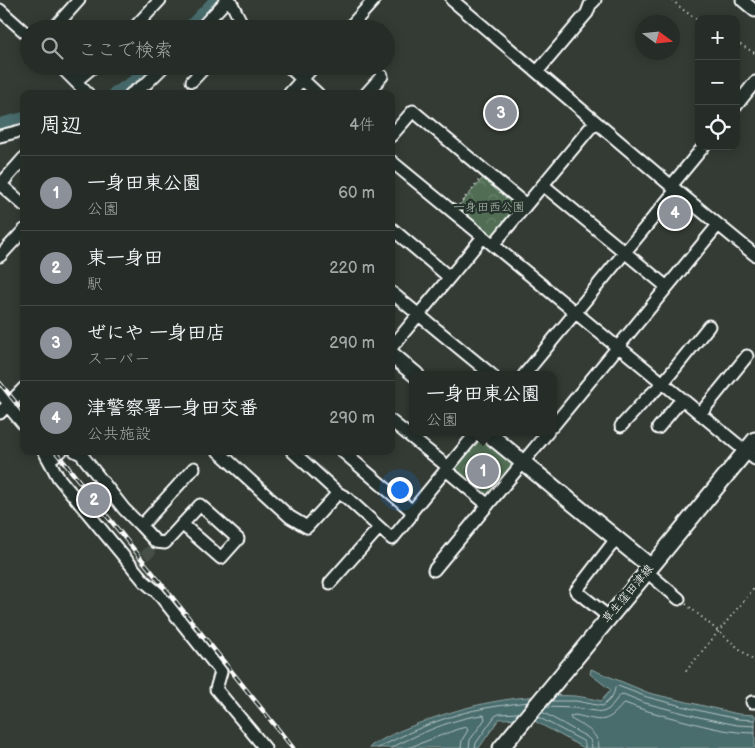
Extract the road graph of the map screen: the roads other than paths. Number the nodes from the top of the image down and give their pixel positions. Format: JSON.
{"nodes":[{"id":1,"x":79,"y":0,"type":"edge"},
{"id":2,"x":160,"y":0,"type":"edge"},
{"id":3,"x":229,"y":0,"type":"edge"},
{"id":4,"x":374,"y":0,"type":"edge"},
{"id":5,"x":452,"y":0,"type":"edge"},
{"id":6,"x":595,"y":0,"type":"edge"},
{"id":7,"x":742,"y":0,"type":"edge"},
{"id":8,"x":0,"y":10,"type":"edge"},
{"id":9,"x":755,"y":11,"type":"edge"},
{"id":10,"x":61,"y":20,"type":"edge"},
{"id":11,"x":141,"y":20,"type":"edge"},
{"id":12,"x":209,"y":20,"type":"edge"},
{"id":13,"x":240,"y":20,"type":"edge"},
{"id":14,"x":356,"y":20,"type":"edge"},
{"id":15,"x":20,"y":28,"type":"edge"},
{"id":16,"x":537,"y":72,"type":"junction"},
{"id":17,"x":70,"y":75,"type":"edge"},
{"id":18,"x":83,"y":75,"type":"edge"},
{"id":19,"x":155,"y":75,"type":"edge"},
{"id":20,"x":198,"y":75,"type":"edge"},
{"id":21,"x":298,"y":75,"type":"edge"},
{"id":22,"x":306,"y":75,"type":"edge"},
{"id":23,"x":382,"y":76,"type":"dead end"},
{"id":24,"x":302,"y":79,"type":"junction"},
{"id":25,"x":76,"y":81,"type":"junction"},
{"id":26,"x":192,"y":82,"type":"dead end"},
{"id":27,"x":755,"y":82,"type":"edge"},
{"id":28,"x":84,"y":90,"type":"edge"},
{"id":29,"x":136,"y":90,"type":"edge"},
{"id":30,"x":292,"y":90,"type":"edge"},
{"id":31,"x":314,"y":90,"type":"edge"},
{"id":32,"x":370,"y":90,"type":"edge"},
{"id":33,"x":737,"y":105,"type":"edge"},
{"id":34,"x":595,"y":122,"type":"junction"},
{"id":35,"x":20,"y":131,"type":"edge"},
{"id":36,"x":395,"y":131,"type":"edge"},
{"id":37,"x":0,"y":136,"type":"edge"},
{"id":38,"x":701,"y":150,"type":"edge"},
{"id":39,"x":20,"y":162,"type":"edge"},
{"id":40,"x":395,"y":165,"type":"edge"},
{"id":41,"x":0,"y":184,"type":"edge"},
{"id":42,"x":543,"y":185,"type":"junction"},
{"id":43,"x":674,"y":188,"type":"junction"},
{"id":44,"x":20,"y":202,"type":"edge"},
{"id":45,"x":526,"y":205,"type":"junction"},
{"id":46,"x":718,"y":225,"type":"junction"},
{"id":47,"x":395,"y":231,"type":"edge"},
{"id":48,"x":20,"y":234,"type":"edge"},
{"id":49,"x":483,"y":237,"type":"junction"},
{"id":50,"x":493,"y":245,"type":"junction"},
{"id":51,"x":625,"y":252,"type":"junction"},
{"id":52,"x":755,"y":255,"type":"edge"},
{"id":53,"x":0,"y":256,"type":"edge"},
{"id":54,"x":449,"y":277,"type":"junction"},
{"id":55,"x":667,"y":287,"type":"junction"},
{"id":56,"x":395,"y":295,"type":"edge"},
{"id":57,"x":576,"y":313,"type":"junction"},
{"id":58,"x":419,"y":315,"type":"junction"},
{"id":59,"x":709,"y":326,"type":"dead end"},
{"id":60,"x":395,"y":343,"type":"edge"},
{"id":61,"x":618,"y":347,"type":"junction"},
{"id":62,"x":747,"y":356,"type":"dead end"},
{"id":63,"x":395,"y":357,"type":"edge"},
{"id":64,"x":411,"y":371,"type":"edge"},
{"id":65,"x":487,"y":371,"type":"edge"},
{"id":66,"x":527,"y":371,"type":"edge"},
{"id":67,"x":663,"y":383,"type":"junction"},
{"id":68,"x":20,"y":393,"type":"edge"},
{"id":69,"x":0,"y":394,"type":"edge"},
{"id":70,"x":682,"y":399,"type":"junction"},
{"id":71,"x":6,"y":407,"type":"edge"},
{"id":72,"x":700,"y":414,"type":"junction"},
{"id":73,"x":20,"y":421,"type":"edge"},
{"id":74,"x":557,"y":421,"type":"edge"},
{"id":75,"x":395,"y":424,"type":"edge"},
{"id":76,"x":621,"y":426,"type":"dead end"},
{"id":77,"x":658,"y":428,"type":"dead end"},
{"id":78,"x":474,"y":436,"type":"edge"},
{"id":79,"x":491,"y":436,"type":"edge"},
{"id":80,"x":545,"y":436,"type":"edge"},
{"id":81,"x":752,"y":450,"type":"edge"},
{"id":82,"x":82,"y":455,"type":"edge"},
{"id":83,"x":222,"y":455,"type":"edge"},
{"id":84,"x":296,"y":455,"type":"edge"},
{"id":85,"x":347,"y":455,"type":"edge"},
{"id":86,"x":46,"y":456,"type":"edge"},
{"id":87,"x":523,"y":462,"type":"junction"},
{"id":88,"x":194,"y":468,"type":"dead end"},
{"id":89,"x":447,"y":469,"type":"junction"},
{"id":90,"x":338,"y":493,"type":"junction"},
{"id":91,"x":488,"y":505,"type":"junction"},
{"id":92,"x":412,"y":511,"type":"junction"},
{"id":93,"x":182,"y":524,"type":"junction"},
{"id":94,"x":141,"y":526,"type":"junction"},
{"id":95,"x":379,"y":528,"type":"junction"},
{"id":96,"x":616,"y":539,"type":"junction"},
{"id":97,"x":434,"y":570,"type":"dead end"},
{"id":98,"x":649,"y":570,"type":"junction"},
{"id":99,"x":330,"y":583,"type":"dead end"},
{"id":100,"x":679,"y":599,"type":"road end"},
{"id":101,"x":609,"y":617,"type":"junction"},
{"id":102,"x":265,"y":748,"type":"edge"},
{"id":103,"x":501,"y":748,"type":"edge"}],
"edges":[{"from":1,"to":10,"type":"street"},
{"from":2,"to":11,"type":"street"},
{"from":3,"to":12,"type":"street"},
{"from":3,"to":13,"type":"street"},
{"from":4,"to":14,"type":"street"},
{"from":5,"to":16,"type":"street"},
{"from":6,"to":16,"type":"street"},
{"from":7,"to":9,"type":"street"},
{"from":8,"to":15,"type":"street"},
{"from":16,"to":34,"type":"street"},
{"from":17,"to":25,"type":"street"},
{"from":18,"to":25,"type":"street"},
{"from":19,"to":29,"type":"street"},
{"from":20,"to":26,"type":"street"},
{"from":21,"to":24,"type":"street"},
{"from":22,"to":24,"type":"street"},
{"from":23,"to":32,"type":"street"},
{"from":24,"to":30,"type":"street"},
{"from":24,"to":31,"type":"street"},
{"from":25,"to":28,"type":"street"},
{"from":27,"to":33,"type":"street"},
{"from":34,"to":42,"type":"street"},
{"from":34,"to":43,"type":"street"},
{"from":35,"to":37,"type":"street"},
{"from":36,"to":45,"type":"street"},
{"from":38,"to":43,"type":"street"},
{"from":39,"to":41,"type":"street"},
{"from":40,"to":49,"type":"street"},
{"from":41,"to":44,"type":"street"},
{"from":42,"to":45,"type":"street"},
{"from":42,"to":51,"type":"street"},
{"from":43,"to":46,"type":"street"},
{"from":43,"to":51,"type":"street"},
{"from":45,"to":50,"type":"street"},
{"from":46,"to":52,"type":"street"},
{"from":46,"to":55,"type":"street"},
{"from":47,"to":54,"type":"street"},
{"from":48,"to":53,"type":"street"},
{"from":49,"to":50,"type":"street"},
{"from":49,"to":54,"type":"street"},
{"from":50,"to":57,"type":"street"},
{"from":51,"to":55,"type":"street"},
{"from":51,"to":57,"type":"street"},
{"from":54,"to":58,"type":"street"},
{"from":55,"to":61,"type":"street"},
{"from":56,"to":58,"type":"street"},
{"from":57,"to":61,"type":"street"},
{"from":57,"to":66,"type":"street"},
{"from":58,"to":60,"type":"street"},
{"from":58,"to":65,"type":"street"},
{"from":59,"to":67,"type":"street"},
{"from":61,"to":67,"type":"street"},
{"from":61,"to":74,"type":"street"},
{"from":62,"to":72,"type":"street"},
{"from":63,"to":64,"type":"main road"},
{"from":67,"to":70,"type":"street"},
{"from":67,"to":76,"type":"street"},
{"from":68,"to":71,"type":"street"},
{"from":69,"to":71,"type":"street"},
{"from":70,"to":72,"type":"street"},
{"from":70,"to":77,"type":"street"},
{"from":71,"to":73,"type":"street"},
{"from":72,"to":81,"type":"street"},
{"from":75,"to":89,"type":"street"},
{"from":78,"to":89,"type":"street"},
{"from":79,"to":87,"type":"main road"},
{"from":80,"to":87,"type":"street"},
{"from":81,"to":98,"type":"main road","name":"草生窪田津線"},
{"from":82,"to":94,"type":"street"},
{"from":83,"to":90,"type":"street"},
{"from":84,"to":90,"type":"street"},
{"from":85,"to":92,"type":"street"},
{"from":86,"to":102,"type":"street"},
{"from":87,"to":91,"type":"street"},
{"from":87,"to":96,"type":"main road"},
{"from":88,"to":94,"type":"street"},
{"from":89,"to":91,"type":"street"},
{"from":89,"to":92,"type":"street"},
{"from":90,"to":95,"type":"street"},
{"from":91,"to":97,"type":"street"},
{"from":92,"to":95,"type":"street"},
{"from":93,"to":93,"type":"street"},
{"from":93,"to":94,"type":"street"},
{"from":95,"to":99,"type":"street"},
{"from":96,"to":98,"type":"main road"},
{"from":96,"to":101,"type":"street"},
{"from":98,"to":100,"type":"street"},
{"from":98,"to":101,"type":"main road","name":"草生窪田津線"},
{"from":101,"to":103,"type":"main road","name":"草生窪田津線"}]}
